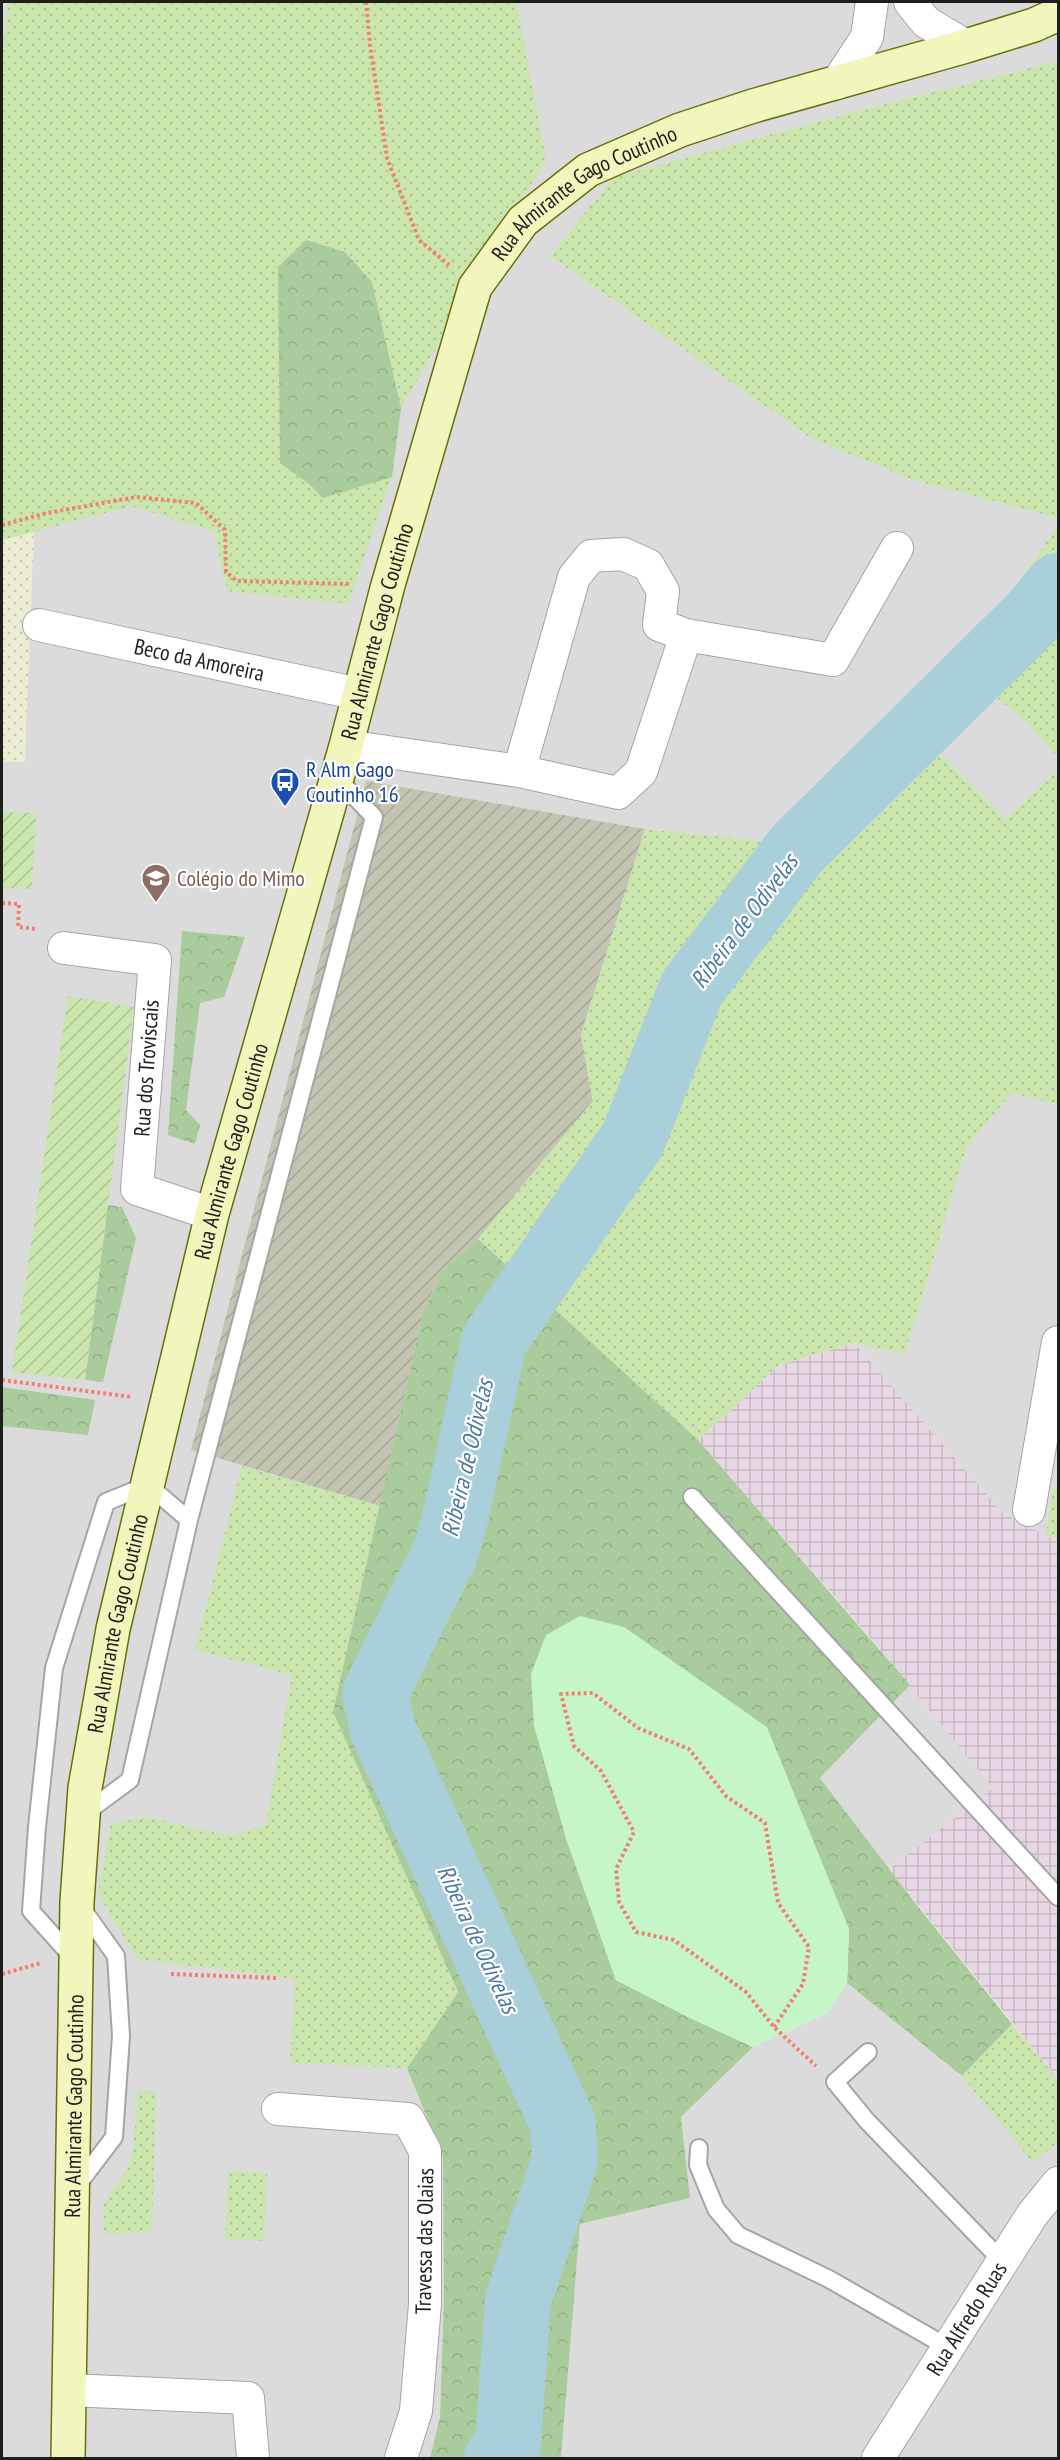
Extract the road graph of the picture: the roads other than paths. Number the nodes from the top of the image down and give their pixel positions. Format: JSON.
{"nodes":[{"id":1,"x":872,"y":2,"type":"edge"},
{"id":2,"x":910,"y":2,"type":"edge"},
{"id":3,"x":1059,"y":14,"type":"edge"},
{"id":4,"x":966,"y":46,"type":"junction"},
{"id":5,"x":837,"y":83,"type":"junction"},
{"id":6,"x":897,"y":548,"type":"dead end"},
{"id":7,"x":39,"y":625,"type":"dead end"},
{"id":8,"x":686,"y":635,"type":"junction"},
{"id":9,"x":358,"y":694,"type":"junction"},
{"id":10,"x":346,"y":746,"type":"junction"},
{"id":11,"x":519,"y":771,"type":"junction"},
{"id":12,"x":336,"y":777,"type":"junction"},
{"id":13,"x":64,"y":948,"type":"road end"},
{"id":14,"x":212,"y":1214,"type":"junction"},
{"id":15,"x":1059,"y":1342,"type":"edge"},
{"id":16,"x":148,"y":1485,"type":"junction"},
{"id":17,"x":692,"y":1497,"type":"dead end"},
{"id":18,"x":1029,"y":1510,"type":"dead end"},
{"id":19,"x":189,"y":1520,"type":"junction"},
{"id":20,"x":84,"y":1814,"type":"junction"},
{"id":21,"x":1059,"y":1897,"type":"edge"},
{"id":22,"x":77,"y":1902,"type":"junction"},
{"id":23,"x":68,"y":1952,"type":"junction"},
{"id":24,"x":868,"y":2052,"type":"dead end"},
{"id":25,"x":278,"y":2109,"type":"dead end"},
{"id":26,"x":699,"y":2148,"type":"dead end"},
{"id":27,"x":1059,"y":2183,"type":"edge"},
{"id":28,"x":74,"y":2190,"type":"junction"},
{"id":29,"x":1003,"y":2262,"type":"junction"},
{"id":30,"x":949,"y":2348,"type":"junction"},
{"id":31,"x":69,"y":2390,"type":"junction"},
{"id":32,"x":68,"y":2458,"type":"edge"},
{"id":33,"x":253,"y":2458,"type":"edge"},
{"id":34,"x":401,"y":2458,"type":"edge"},
{"id":35,"x":878,"y":2458,"type":"edge"}],
"edges":[{"from":1,"to":5,"type":"street"},
{"from":2,"to":4,"type":"street"},
{"from":3,"to":4,"type":"main road","name":"Rua Almirante Gago Coutinho"},
{"from":4,"to":5,"type":"main road","name":"Rua Almirante Gago Coutinho"},
{"from":5,"to":9,"type":"main road","name":"Rua Almirante Gago Coutinho"},
{"from":6,"to":8,"type":"street"},
{"from":7,"to":9,"type":"street","name":"Beco da Amoreira"},
{"from":8,"to":11,"type":"street"},
{"from":8,"to":11,"type":"street"},
{"from":9,"to":10,"type":"main road","name":"Rua Almirante Gago Coutinho"},
{"from":10,"to":11,"type":"street"},
{"from":10,"to":12,"type":"main road","name":"Rua Almirante Gago Coutinho"},
{"from":12,"to":14,"type":"main road","name":"Rua Almirante Gago Coutinho"},
{"from":12,"to":19,"type":"lane"},
{"from":13,"to":14,"type":"street","name":"Rua dos Troviscais"},
{"from":14,"to":16,"type":"main road","name":"Rua Almirante Gago Coutinho"},
{"from":15,"to":18,"type":"street"},
{"from":16,"to":19,"type":"lane"},
{"from":16,"to":20,"type":"main road","name":"Rua Almirante Gago Coutinho"},
{"from":16,"to":23,"type":"lane"},
{"from":17,"to":21,"type":"lane"},
{"from":19,"to":20,"type":"lane"},
{"from":20,"to":22,"type":"main road","name":"Rua Almirante Gago Coutinho"},
{"from":22,"to":23,"type":"main road","name":"Rua Almirante Gago Coutinho"},
{"from":22,"to":28,"type":"lane"},
{"from":23,"to":28,"type":"main road","name":"Rua Almirante Gago Coutinho"},
{"from":24,"to":29,"type":"lane"},
{"from":25,"to":34,"type":"street","name":"Travessa das Olaias"},
{"from":26,"to":30,"type":"lane"},
{"from":27,"to":29,"type":"street","name":"Rua Alfredo Ruas"},
{"from":28,"to":31,"type":"main road","name":"Rua Almirante Gago Coutinho"},
{"from":29,"to":30,"type":"street","name":"Rua Alfredo Ruas"},
{"from":30,"to":35,"type":"street","name":"Rua Alfredo Ruas"},
{"from":31,"to":32,"type":"main road","name":"Rua Almirante Gago Coutinho"},
{"from":31,"to":33,"type":"street"}]}
